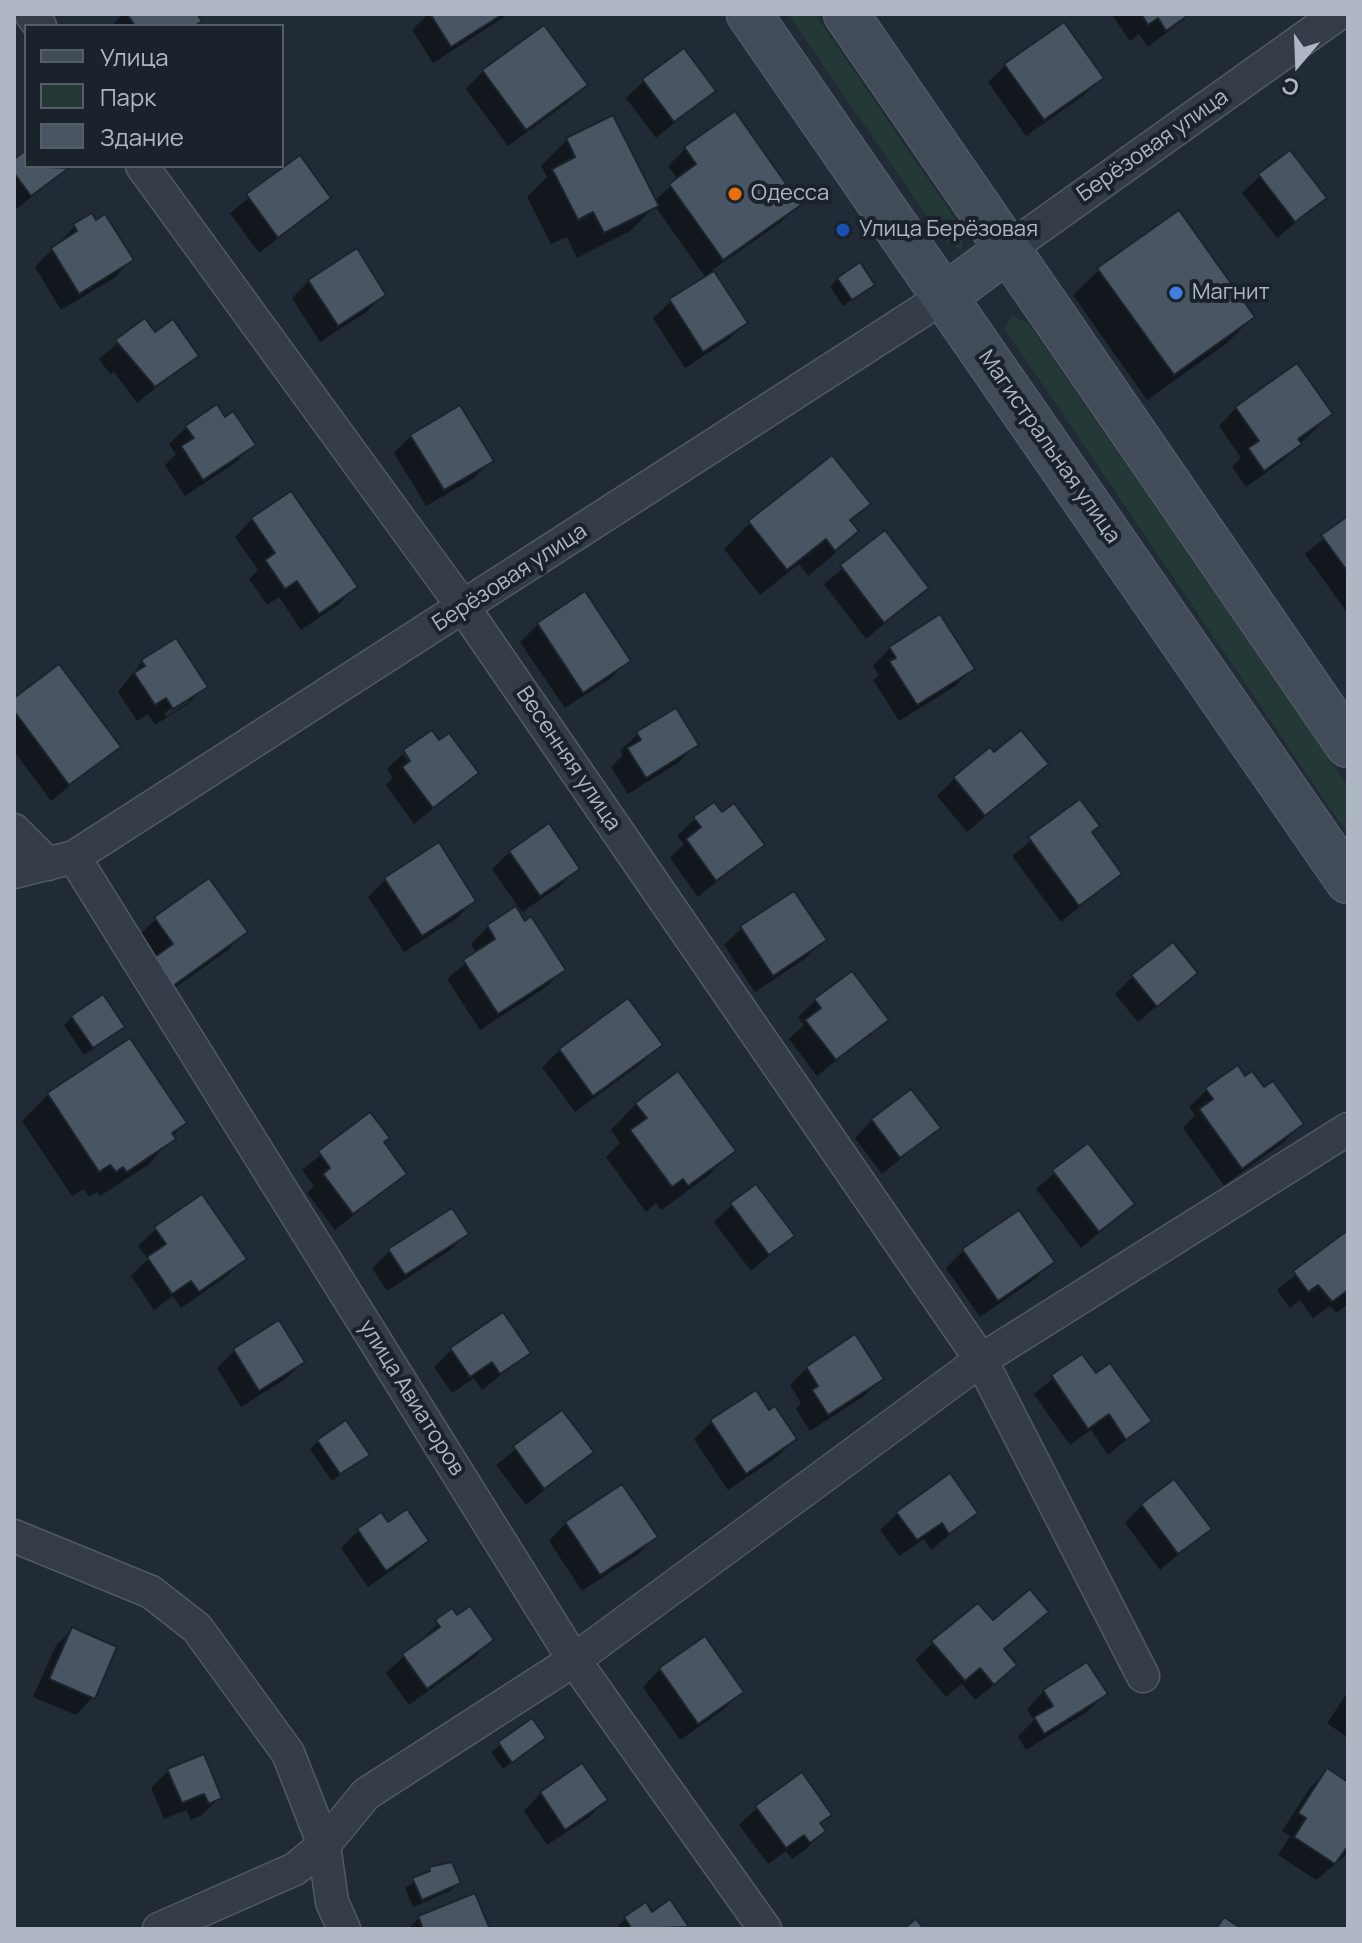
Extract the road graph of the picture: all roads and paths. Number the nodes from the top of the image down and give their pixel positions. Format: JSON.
{"nodes":[{"id":1,"x":749,"y":14,"type":"edge"},
{"id":2,"x":846,"y":14,"type":"edge"},
{"id":3,"x":1338,"y":14,"type":"edge"},
{"id":4,"x":143,"y":168,"type":"edge"},
{"id":5,"x":1007,"y":250,"type":"junction"},
{"id":6,"x":945,"y":296,"type":"junction"},
{"id":7,"x":464,"y":608,"type":"junction"},
{"id":8,"x":1348,"y":745,"type":"edge"},
{"id":9,"x":14,"y":830,"type":"edge"},
{"id":10,"x":61,"y":861,"type":"junction"},
{"id":11,"x":14,"y":872,"type":"edge"},
{"id":12,"x":1348,"y":881,"type":"edge"},
{"id":13,"x":1348,"y":1129,"type":"edge"},
{"id":14,"x":981,"y":1360,"type":"junction"},
{"id":15,"x":14,"y":1536,"type":"edge"},
{"id":16,"x":574,"y":1660,"type":"junction"},
{"id":17,"x":1143,"y":1676,"type":"dead end"},
{"id":18,"x":324,"y":1845,"type":"junction"},
{"id":19,"x":159,"y":1929,"type":"edge"},
{"id":20,"x":344,"y":1929,"type":"edge"},
{"id":21,"x":765,"y":1929,"type":"edge"}],
"edges":[{"from":1,"to":6,"type":"main road","name":"Магистральная улица"},
{"from":2,"to":5,"type":"main road"},
{"from":3,"to":5,"type":"street","name":"Берёзовая улица"},
{"from":4,"to":7,"type":"street","name":"Весенняя улица"},
{"from":5,"to":6,"type":"main road"},
{"from":5,"to":8,"type":"main road"},
{"from":6,"to":7,"type":"street","name":"Берёзовая улица"},
{"from":6,"to":12,"type":"main road","name":"Магистральная улица"},
{"from":7,"to":10,"type":"street","name":"Берёзовая улица"},
{"from":7,"to":14,"type":"street","name":"Весенняя улица"},
{"from":9,"to":10,"type":"street","name":"улица Авиаторов"},
{"from":10,"to":11,"type":"street","name":"Берёзовая улица"},
{"from":10,"to":16,"type":"street","name":"улица Авиаторов"},
{"from":13,"to":14,"type":"street"},
{"from":14,"to":16,"type":"street"},
{"from":14,"to":17,"type":"street","name":"Весенняя улица"},
{"from":15,"to":18,"type":"street"},
{"from":16,"to":18,"type":"street"},
{"from":16,"to":21,"type":"street","name":"улица Авиаторов"},
{"from":18,"to":19,"type":"street"},
{"from":18,"to":20,"type":"street"}]}
